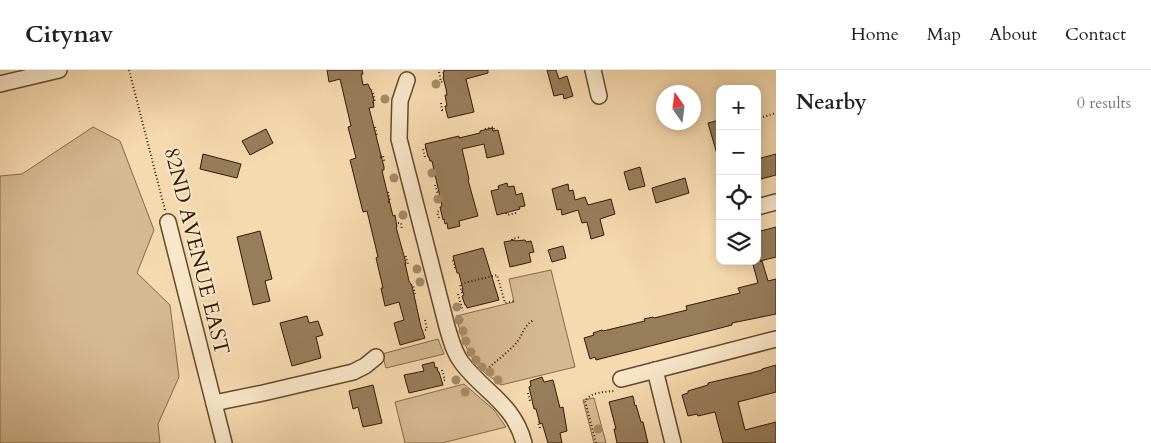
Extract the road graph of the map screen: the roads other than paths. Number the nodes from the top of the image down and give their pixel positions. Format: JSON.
{"nodes":[{"id":1,"x":59,"y":70,"type":"edge"},
{"id":2,"x":593,"y":70,"type":"edge"},
{"id":3,"x":407,"y":80,"type":"dead end"},
{"id":4,"x":0,"y":84,"type":"edge"},
{"id":5,"x":599,"y":96,"type":"dead end"},
{"id":6,"x":776,"y":202,"type":"edge"},
{"id":7,"x":761,"y":205,"type":"edge"},
{"id":8,"x":168,"y":222,"type":"road end"},
{"id":9,"x":776,"y":339,"type":"edge"},
{"id":10,"x":376,"y":357,"type":"dead end"},
{"id":11,"x":655,"y":370,"type":"junction"},
{"id":12,"x":620,"y":385,"type":"road end"},
{"id":13,"x":214,"y":403,"type":"junction"},
{"id":14,"x":224,"y":443,"type":"edge"},
{"id":15,"x":524,"y":443,"type":"edge"},
{"id":16,"x":673,"y":443,"type":"edge"}],
"edges":[{"from":1,"to":4,"type":"street"},
{"from":2,"to":5,"type":"street"},
{"from":3,"to":15,"type":"street"},
{"from":6,"to":7,"type":"street"},
{"from":8,"to":13,"type":"street","name":"82ND AVENUE EAST"},
{"from":9,"to":11,"type":"street"},
{"from":10,"to":13,"type":"street"},
{"from":11,"to":12,"type":"street"},
{"from":11,"to":16,"type":"street"},
{"from":13,"to":14,"type":"street","name":"82ND AVENUE EAST"}]}
